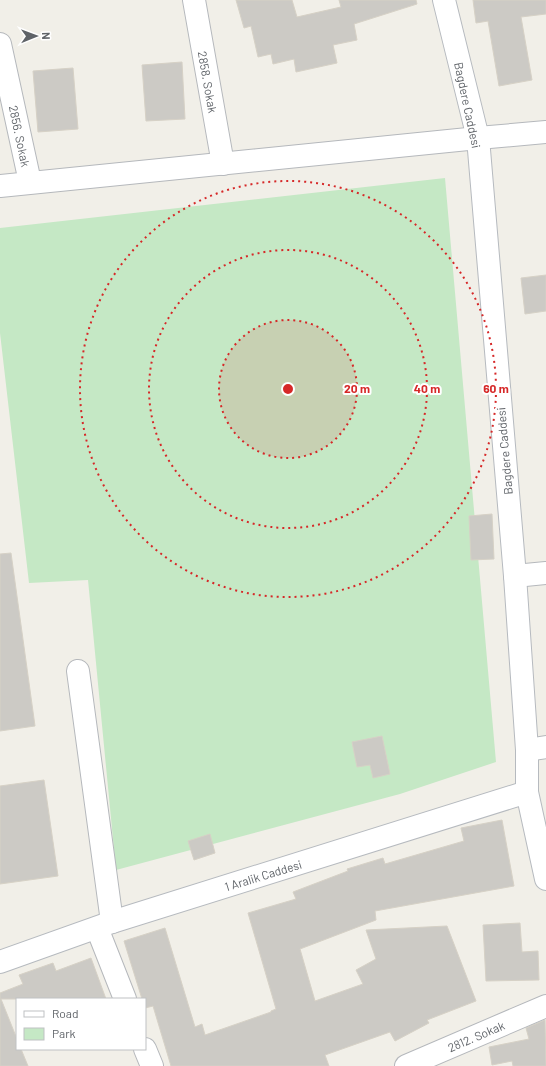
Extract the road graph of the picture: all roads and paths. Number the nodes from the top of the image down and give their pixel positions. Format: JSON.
{"nodes":[{"id":1,"x":194,"y":0,"type":"edge"},
{"id":2,"x":444,"y":0,"type":"edge"},
{"id":3,"x":0,"y":44,"type":"edge"},
{"id":4,"x":546,"y":132,"type":"edge"},
{"id":5,"x":478,"y":138,"type":"junction"},
{"id":6,"x":223,"y":164,"type":"junction"},
{"id":7,"x":30,"y":182,"type":"junction"},
{"id":8,"x":0,"y":186,"type":"edge"},
{"id":9,"x":546,"y":573,"type":"edge"},
{"id":10,"x":515,"y":576,"type":"junction"},
{"id":11,"x":78,"y":672,"type":"dead end"},
{"id":12,"x":537,"y":749,"type":"edge"},
{"id":13,"x":527,"y":792,"type":"junction"},
{"id":14,"x":546,"y":879,"type":"edge"},
{"id":15,"x":105,"y":925,"type":"junction"},
{"id":16,"x":0,"y":962,"type":"edge"},
{"id":17,"x":125,"y":998,"type":"edge"},
{"id":18,"x":546,"y":1006,"type":"edge"},
{"id":19,"x":145,"y":1050,"type":"edge"},
{"id":20,"x":152,"y":1066,"type":"edge"},
{"id":21,"x":406,"y":1066,"type":"edge"}],
"edges":[{"from":1,"to":6,"type":"main road","name":"2858. Sokak"},
{"from":2,"to":5,"type":"main road","name":"Bagdere Caddesi"},
{"from":3,"to":7,"type":"main road","name":"2856. Sokak"},
{"from":4,"to":5,"type":"main road"},
{"from":5,"to":6,"type":"main road"},
{"from":5,"to":10,"type":"main road","name":"Bagdere Caddesi"},
{"from":6,"to":7,"type":"main road"},
{"from":7,"to":8,"type":"main road"},
{"from":9,"to":10,"type":"main road"},
{"from":10,"to":12,"type":"main road","name":"Bagdere Caddesi"},
{"from":11,"to":15,"type":"main road"},
{"from":12,"to":13,"type":"main road","name":"Bagdere Caddesi"},
{"from":13,"to":14,"type":"main road","name":"Bagdere Caddesi"},
{"from":13,"to":15,"type":"main road","name":"1 Aralik Caddesi"},
{"from":15,"to":16,"type":"main road","name":"1 Aralik Caddesi"},
{"from":15,"to":17,"type":"main road"},
{"from":18,"to":21,"type":"main road","name":"2812. Sokak"},
{"from":19,"to":20,"type":"main road"}]}
